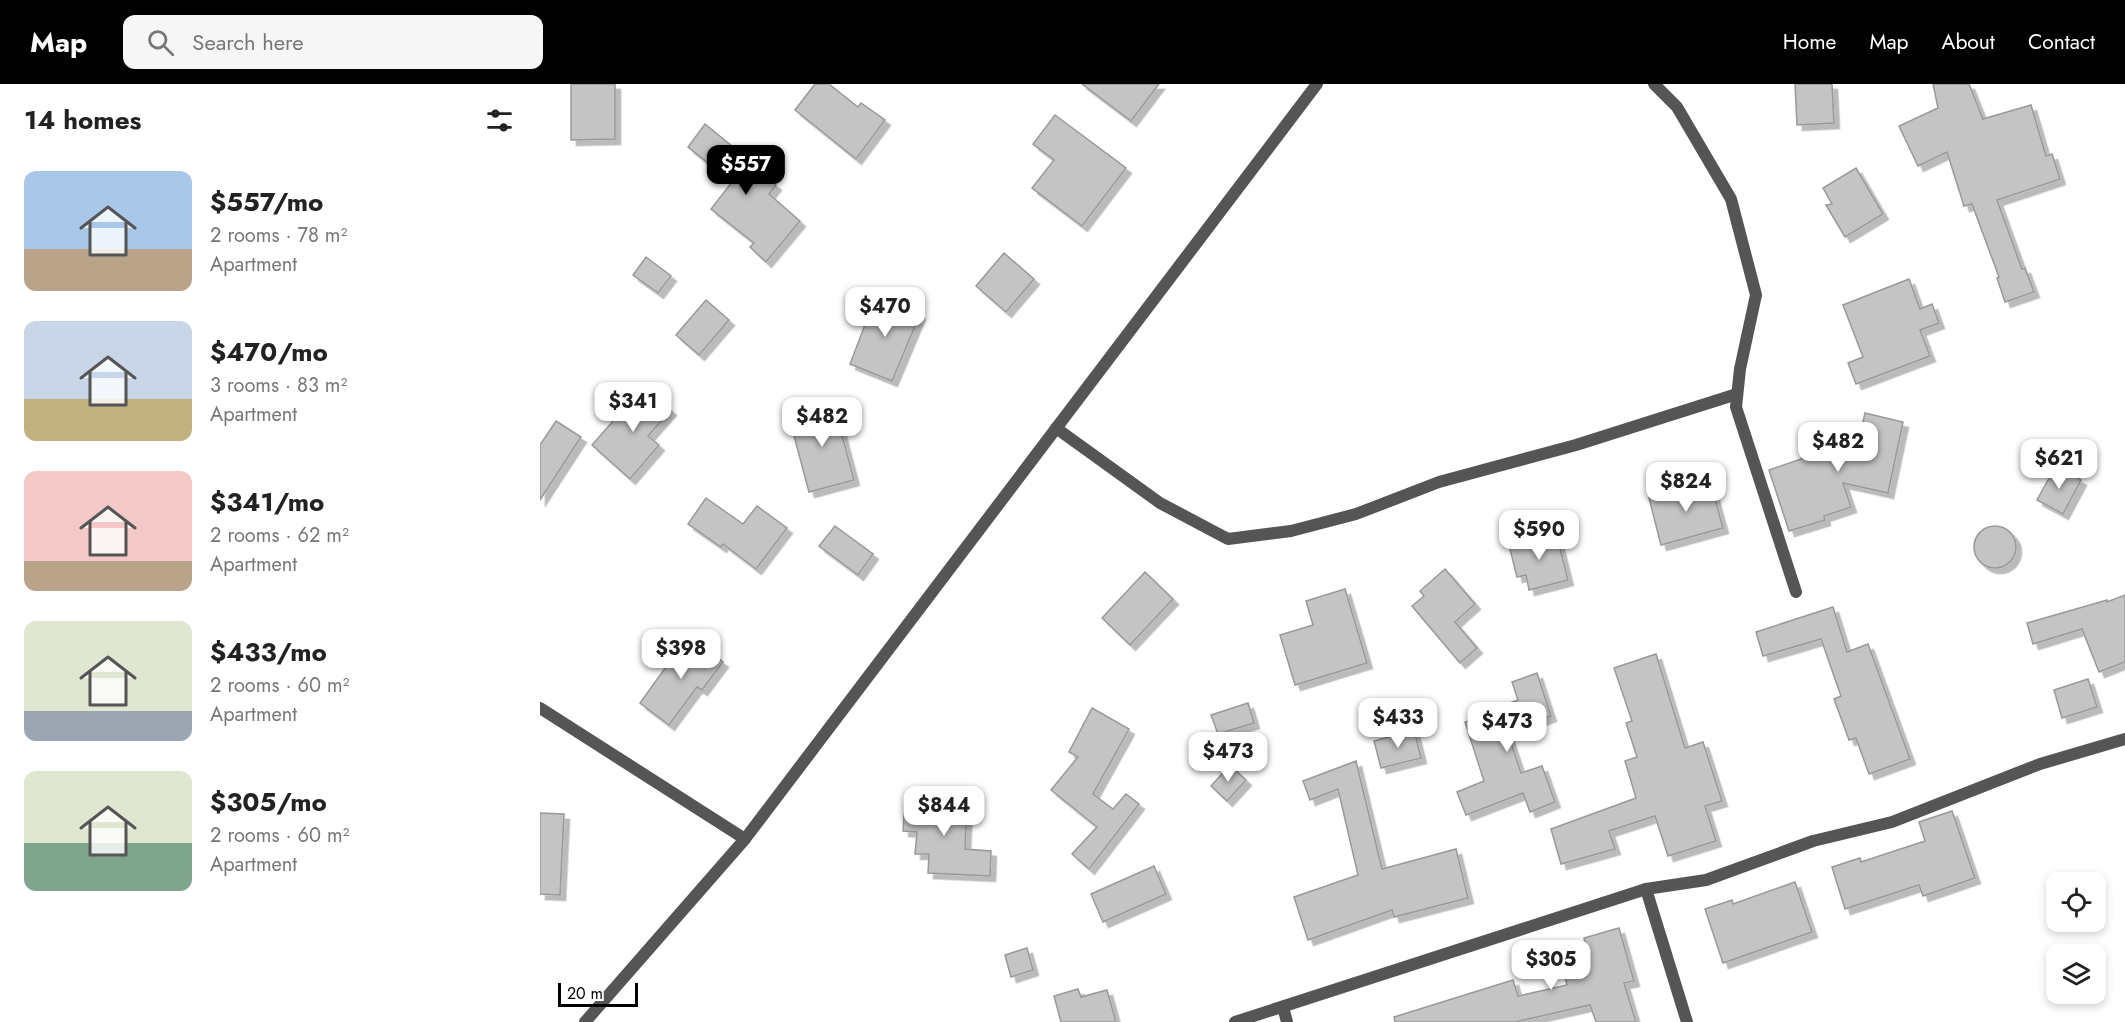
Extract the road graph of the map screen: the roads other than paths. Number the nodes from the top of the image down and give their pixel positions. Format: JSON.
{"nodes":[{"id":1,"x":1317,"y":84,"type":"edge"},
{"id":2,"x":1654,"y":84,"type":"edge"},
{"id":3,"x":1737,"y":394,"type":"junction"},
{"id":4,"x":1056,"y":428,"type":"junction"},
{"id":5,"x":1796,"y":592,"type":"dead end"},
{"id":6,"x":540,"y":708,"type":"edge"},
{"id":7,"x":2125,"y":739,"type":"edge"},
{"id":8,"x":745,"y":839,"type":"junction"},
{"id":9,"x":1646,"y":890,"type":"junction"},
{"id":10,"x":1283,"y":1007,"type":"junction"},
{"id":11,"x":585,"y":1022,"type":"edge"},
{"id":12,"x":1235,"y":1022,"type":"edge"},
{"id":13,"x":1287,"y":1022,"type":"edge"},
{"id":14,"x":1687,"y":1022,"type":"edge"}],
"edges":[{"from":1,"to":4,"type":"street"},
{"from":2,"to":3,"type":"street"},
{"from":3,"to":4,"type":"street"},
{"from":3,"to":5,"type":"street"},
{"from":4,"to":8,"type":"street"},
{"from":6,"to":8,"type":"street"},
{"from":7,"to":9,"type":"street"},
{"from":8,"to":11,"type":"street"},
{"from":9,"to":10,"type":"street"},
{"from":9,"to":14,"type":"street"},
{"from":10,"to":12,"type":"street"},
{"from":10,"to":13,"type":"street"}]}
